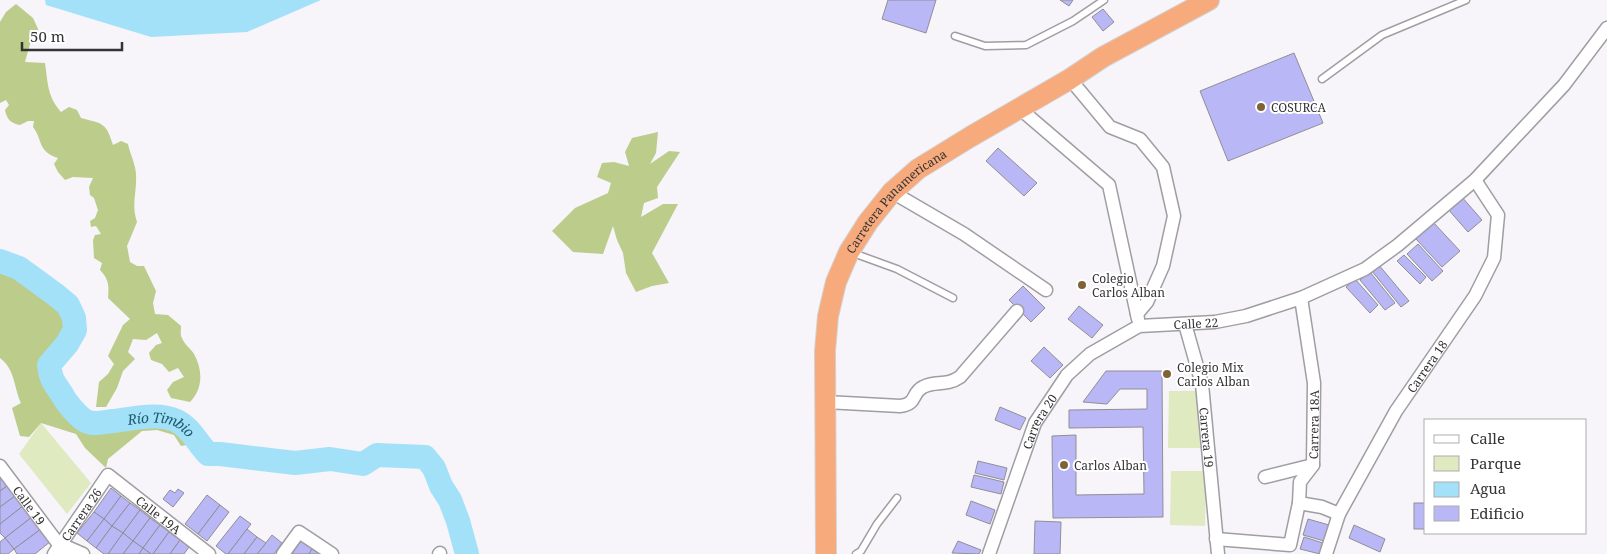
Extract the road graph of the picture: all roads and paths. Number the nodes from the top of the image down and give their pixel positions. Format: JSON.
{"nodes":[{"id":1,"x":1104,"y":0,"type":"edge"},
{"id":2,"x":1209,"y":0,"type":"edge"},
{"id":3,"x":1466,"y":0,"type":"edge"},
{"id":4,"x":1607,"y":28,"type":"edge"},
{"id":5,"x":955,"y":36,"type":"dead end"},
{"id":6,"x":1070,"y":79,"type":"junction"},
{"id":7,"x":1322,"y":79,"type":"dead end"},
{"id":8,"x":1019,"y":108,"type":"junction"},
{"id":9,"x":1475,"y":180,"type":"junction"},
{"id":10,"x":892,"y":192,"type":"junction"},
{"id":11,"x":849,"y":252,"type":"junction"},
{"id":12,"x":1046,"y":290,"type":"dead end"},
{"id":13,"x":953,"y":298,"type":"dead end"},
{"id":14,"x":1301,"y":298,"type":"junction"},
{"id":15,"x":1017,"y":311,"type":"dead end"},
{"id":16,"x":1138,"y":320,"type":"junction"},
{"id":17,"x":1185,"y":324,"type":"junction"},
{"id":18,"x":826,"y":402,"type":"junction"},
{"id":19,"x":1313,"y":465,"type":"junction"},
{"id":20,"x":0,"y":466,"type":"edge"},
{"id":21,"x":108,"y":475,"type":"joint"},
{"id":22,"x":1265,"y":477,"type":"dead end"},
{"id":23,"x":896,"y":498,"type":"dead end"},
{"id":24,"x":1299,"y":503,"type":"junction"},
{"id":25,"x":1339,"y":514,"type":"junction"},
{"id":26,"x":1216,"y":540,"type":"junction"},
{"id":27,"x":60,"y":551,"type":"edge"},
{"id":28,"x":83,"y":554,"type":"edge"},
{"id":29,"x":209,"y":554,"type":"edge"},
{"id":30,"x":283,"y":554,"type":"edge"},
{"id":31,"x":332,"y":554,"type":"edge"},
{"id":32,"x":826,"y":554,"type":"edge"},
{"id":33,"x":856,"y":554,"type":"edge"},
{"id":34,"x":989,"y":554,"type":"edge"},
{"id":35,"x":1218,"y":554,"type":"edge"},
{"id":36,"x":1326,"y":554,"type":"edge"}],
"edges":[{"from":1,"to":5,"type":"lane"},
{"from":2,"to":6,"type":"highway","name":"Carretera Panamericana"},
{"from":3,"to":7,"type":"lane"},
{"from":4,"to":9,"type":"street","name":"Calle 22"},
{"from":6,"to":8,"type":"highway","name":"Carretera Panamericana"},
{"from":6,"to":16,"type":"street"},
{"from":8,"to":10,"type":"highway","name":"Carretera Panamericana"},
{"from":8,"to":16,"type":"street"},
{"from":9,"to":14,"type":"street","name":"Calle 22"},
{"from":9,"to":25,"type":"street","name":"Carrera 18"},
{"from":10,"to":11,"type":"highway","name":"Carretera Panamericana"},
{"from":10,"to":12,"type":"street"},
{"from":11,"to":13,"type":"lane"},
{"from":11,"to":18,"type":"highway","name":"Carretera Panamericana"},
{"from":14,"to":17,"type":"street","name":"Calle 22"},
{"from":14,"to":19,"type":"street","name":"Carrera 18A"},
{"from":15,"to":18,"type":"street"},
{"from":16,"to":17,"type":"street","name":"Calle 22"},
{"from":16,"to":34,"type":"street","name":"Carrera 20"},
{"from":17,"to":26,"type":"street","name":"Carrera 19"},
{"from":18,"to":32,"type":"highway","name":"Carretera Panamericana"},
{"from":19,"to":22,"type":"street"},
{"from":19,"to":24,"type":"street","name":"Carrera 18A"},
{"from":20,"to":27,"type":"street","name":"Calle 19"},
{"from":21,"to":27,"type":"street","name":"Carrera 26"},
{"from":21,"to":29,"type":"street","name":"Calle 19A"},
{"from":23,"to":33,"type":"lane"},
{"from":24,"to":25,"type":"street"},
{"from":24,"to":26,"type":"street","name":"Carrera 18A"},
{"from":25,"to":36,"type":"street","name":"Carrera 18"},
{"from":26,"to":35,"type":"street","name":"Carrera 19"},
{"from":27,"to":28,"type":"street","name":"Calle 19"},
{"from":30,"to":31,"type":"street"}]}
